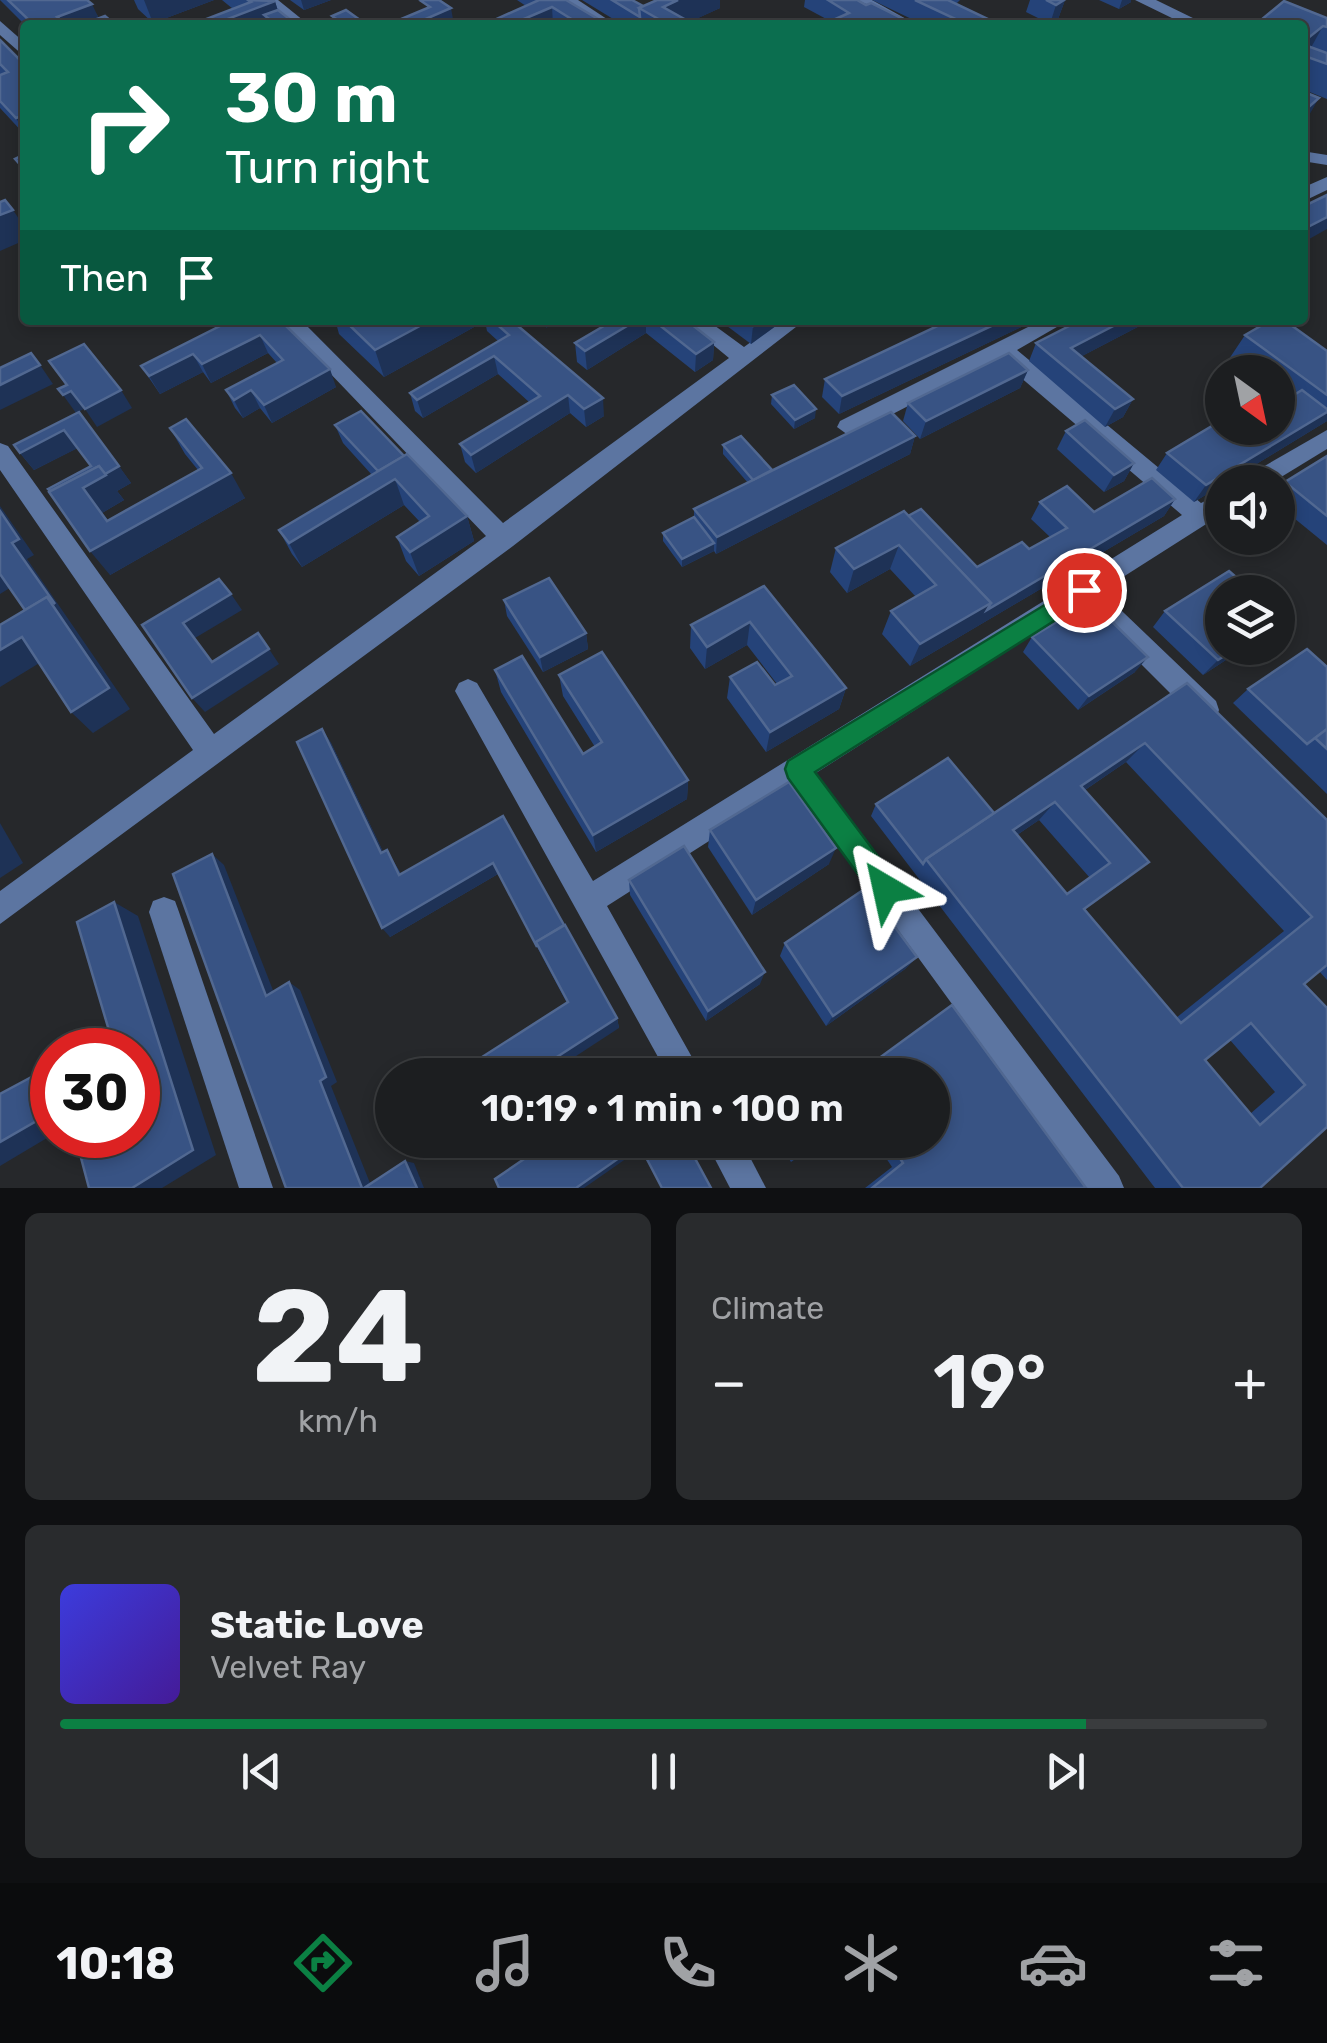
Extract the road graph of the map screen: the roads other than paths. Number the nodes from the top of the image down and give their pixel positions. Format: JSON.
{"nodes":[{"id":1,"x":268,"y":0,"type":"edge"},
{"id":2,"x":567,"y":0,"type":"edge"},
{"id":3,"x":860,"y":0,"type":"edge"},
{"id":4,"x":1144,"y":0,"type":"edge"},
{"id":5,"x":294,"y":20,"type":"edge"},
{"id":6,"x":600,"y":20,"type":"edge"},
{"id":7,"x":899,"y":20,"type":"edge"},
{"id":8,"x":1189,"y":20,"type":"edge"},
{"id":9,"x":0,"y":26,"type":"edge"},
{"id":10,"x":20,"y":47,"type":"edge"},
{"id":11,"x":294,"y":325,"type":"edge"},
{"id":12,"x":700,"y":325,"type":"edge"},
{"id":13,"x":789,"y":325,"type":"edge"},
{"id":14,"x":1049,"y":325,"type":"edge"},
{"id":15,"x":1001,"y":349,"type":"junction"},
{"id":16,"x":745,"y":359,"type":"junction"},
{"id":17,"x":848,"y":427,"type":"dead end"},
{"id":18,"x":1324,"y":444,"type":"edge"},
{"id":19,"x":0,"y":452,"type":"edge"},
{"id":20,"x":1286,"y":465,"type":"edge"},
{"id":21,"x":1205,"y":505,"type":"edge"},
{"id":22,"x":1205,"y":514,"type":"edge"},
{"id":23,"x":504,"y":539,"type":"junction"},
{"id":24,"x":1084,"y":590,"type":"junction"},
{"id":25,"x":468,"y":690,"type":"dead end"},
{"id":26,"x":1219,"y":723,"type":"edge"},
{"id":27,"x":210,"y":752,"type":"junction"},
{"id":28,"x":797,"y":769,"type":"junction"},
{"id":29,"x":588,"y":900,"type":"junction"},
{"id":30,"x":0,"y":909,"type":"edge"},
{"id":31,"x":164,"y":912,"type":"dead end"},
{"id":32,"x":676,"y":1058,"type":"edge"},
{"id":33,"x":732,"y":1158,"type":"edge"},
{"id":34,"x":256,"y":1188,"type":"edge"},
{"id":35,"x":749,"y":1188,"type":"edge"},
{"id":36,"x":1107,"y":1188,"type":"edge"}],
"edges":[{"from":1,"to":5,"type":"street"},
{"from":2,"to":6,"type":"street"},
{"from":3,"to":7,"type":"street"},
{"from":4,"to":8,"type":"street"},
{"from":9,"to":10,"type":"street"},
{"from":11,"to":23,"type":"street"},
{"from":12,"to":16,"type":"street"},
{"from":13,"to":16,"type":"street"},
{"from":14,"to":15,"type":"street"},
{"from":15,"to":17,"type":"street"},
{"from":15,"to":21,"type":"street"},
{"from":16,"to":23,"type":"street"},
{"from":18,"to":20,"type":"street"},
{"from":19,"to":27,"type":"street"},
{"from":22,"to":24,"type":"street"},
{"from":23,"to":27,"type":"street"},
{"from":24,"to":26,"type":"street"},
{"from":24,"to":28,"type":"street"},
{"from":25,"to":29,"type":"street"},
{"from":27,"to":30,"type":"street"},
{"from":28,"to":29,"type":"street"},
{"from":28,"to":36,"type":"street"},
{"from":29,"to":32,"type":"street"},
{"from":31,"to":34,"type":"street"},
{"from":33,"to":35,"type":"street"}]}
